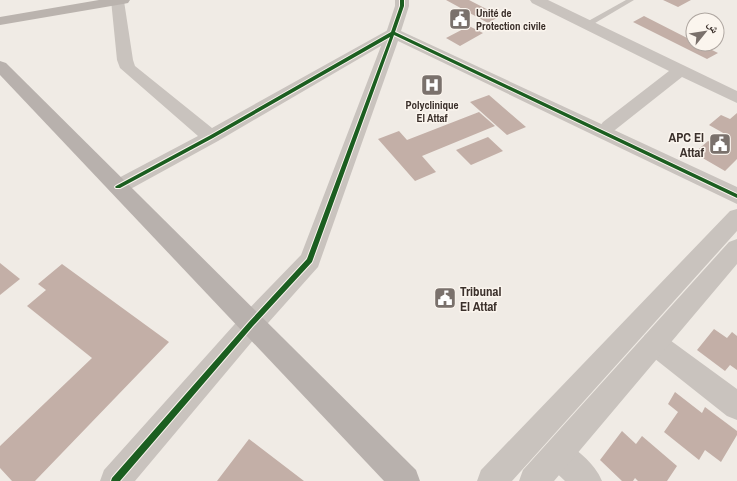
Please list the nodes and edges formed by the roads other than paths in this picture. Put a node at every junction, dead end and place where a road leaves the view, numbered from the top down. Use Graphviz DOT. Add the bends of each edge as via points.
graph roads {
  1 [pos="402,0"];
  2 [pos="537,0"];
  3 [pos="631,0"];
  4 [pos="120,1"];
  5 [pos="84,3"];
  6 [pos="0,21"];
  7 [pos="587,24"];
  8 [pos="394,30"];
  9 [pos="0,66"];
  10 [pos="680,70"];
  11 [pos="737,98"];
  12 [pos="609,126"];
  13 [pos="211,137"];
  14 [pos="737,185"];
  15 [pos="118,186"];
  16 [pos="737,196"];
  17 [pos="737,217"];
  18 [pos="734,258"];
  19 [pos="251,324"];
  20 [pos="654,342"];
  21 [pos="737,406"];
  22 [pos="557,454"];
  23 [pos="116,481"];
  24 [pos="405,481"];
  25 [pos="492,481"];
  26 [pos="534,481"];
  27 [pos="586,481"];
  1 -- 8 [label="street"];
  2 -- 7 [label="street"];
  3 -- 7 [label="lane"];
  4 -- 5 [label="main road"];
  4 -- 13 [label="street" via="125,60 128,68"];
  5 -- 6 [label="main road"];
  7 -- 10 [label="street"];
  8 -- 12 [label="street"];
  8 -- 13 [label="street"];
  8 -- 16 [label="street"];
  8 -- 19 [label="street" via="310,260"];
  9 -- 15 [label="main road"];
  10 -- 11 [label="street"];
  10 -- 12 [label="street"];
  12 -- 14 [label="street"];
  13 -- 15 [label="street"];
  15 -- 19 [label="main road"];
  17 -- 25 [label="street"];
  18 -- 20 [label="street"];
  19 -- 23 [label="street"];
  19 -- 24 [label="main road"];
  20 -- 21 [label="street"];
  20 -- 22 [label="street"];
  22 -- 26 [label="street"];
  22 -- 27 [label="street"];
}
